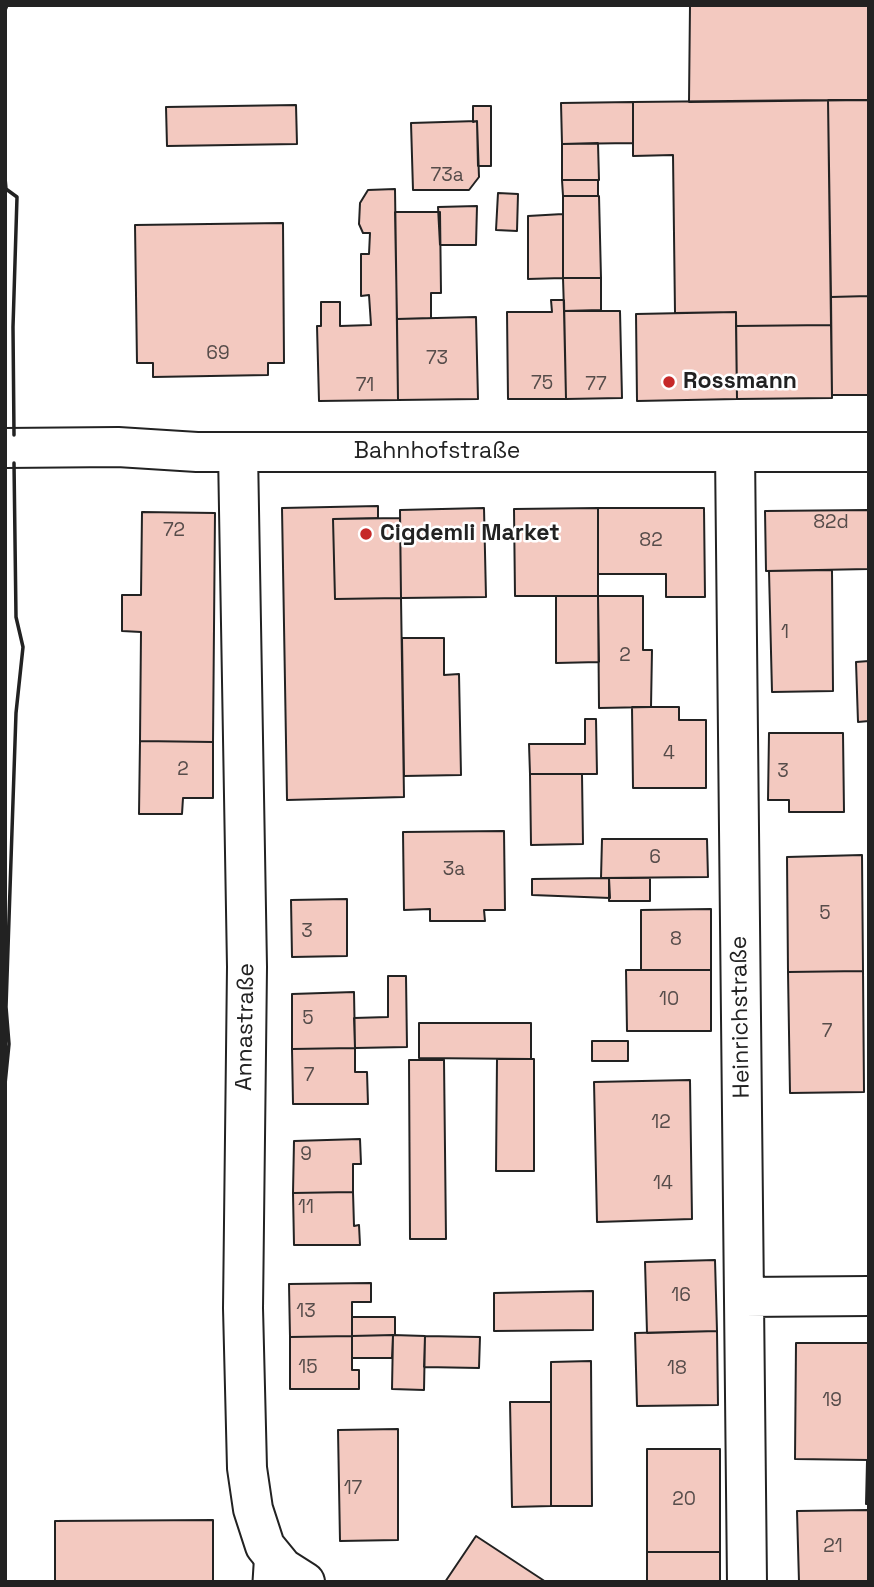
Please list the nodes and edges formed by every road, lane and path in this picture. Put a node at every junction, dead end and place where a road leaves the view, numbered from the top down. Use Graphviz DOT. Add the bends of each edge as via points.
graph roads {
  1 [pos="5,447"];
  2 [pos="238,452"];
  3 [pos="735,452"];
  4 [pos="869,452"];
  5 [pos="869,1296"];
  6 [pos="744,1297"];
  7 [pos="264,1564"];
  8 [pos="305,1582"];
  9 [pos="747,1582"];
  1 -- 2 [label="street, Bahnhofstraße"];
  2 -- 3 [label="street, Bahnhofstraße"];
  2 -- 7 [label="street, Annastraße" via="247,967 243,1308 247,1468"];
  3 -- 4 [label="street, Bahnhofstraße"];
  3 -- 6 [label="street, Heinrichstraße"];
  5 -- 6 [label="street"];
  6 -- 9 [label="street, Heinrichstraße"];
  7 -- 8 [label="street, Annastraße"];
}
